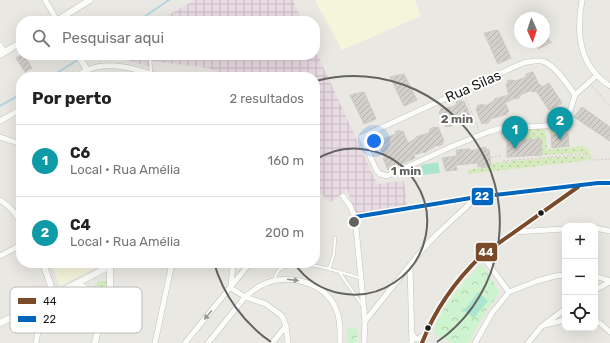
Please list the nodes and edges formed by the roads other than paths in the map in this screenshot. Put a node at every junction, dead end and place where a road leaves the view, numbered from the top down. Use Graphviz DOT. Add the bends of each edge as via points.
graph roads {
  1 [pos="45,0"];
  2 [pos="90,0"];
  3 [pos="577,0"];
  4 [pos="582,0"];
  5 [pos="581,6"];
  6 [pos="54,16"];
  7 [pos="65,16"];
  8 [pos="16,45"];
  9 [pos="0,46"];
  10 [pos="2,54"];
  11 [pos="81,60"];
  12 [pos="150,60"];
  13 [pos="87,70"];
  14 [pos="84,72"];
  15 [pos="143,72"];
  16 [pos="151,72"];
  17 [pos="596,76"];
  18 [pos="610,86"];
  19 [pos="576,95"];
  20 [pos="16,112"];
  21 [pos="0,121"];
  22 [pos="0,137"];
  23 [pos="16,142"];
  24 [pos="610,183"];
  25 [pos="580,185"];
  26 [pos="343,196"];
  27 [pos="477,197"];
  28 [pos="0,200"];
  29 [pos="16,215"];
  30 [pos="355,217"];
  31 [pos="598,228"];
  32 [pos="562,229"];
  33 [pos="610,230"];
  34 [pos="514,232"];
  35 [pos="335,238"];
  36 [pos="16,248"];
  37 [pos="0,256"];
  38 [pos="482,256"];
  39 [pos="320,266"];
  40 [pos="410,266"];
  41 [pos="45,268"];
  42 [pos="106,268"];
  43 [pos="110,268"];
  44 [pos="171,268"];
  45 [pos="233,268"];
  46 [pos="246,268"];
  47 [pos="283,268"];
  48 [pos="329,269"];
  49 [pos="340,273"];
  50 [pos="562,275"];
  51 [pos="598,277"];
  52 [pos="360,278"];
  53 [pos="274,281"];
  54 [pos="610,282"];
  55 [pos="77,283"];
  56 [pos="51,287"];
  57 [pos="69,287"];
  58 [pos="82,287"];
  59 [pos="110,287"];
  60 [pos="231,288"];
  61 [pos="598,288"];
  62 [pos="509,292"];
  63 [pos="245,297"];
  64 [pos="363,306"];
  65 [pos="562,311"];
  66 [pos="10,318"];
  67 [pos="365,321"];
  68 [pos="562,321"];
  69 [pos="0,323"];
  70 [pos="598,323"];
  71 [pos="286,326"];
  72 [pos="541,327"];
  73 [pos="610,332"];
  74 [pos="38,333"];
  75 [pos="97,333"];
  76 [pos="412,334"];
  77 [pos="426,334"];
  78 [pos="36,343"];
  79 [pos="95,343"];
  80 [pos="155,343"];
  81 [pos="185,343"];
  82 [pos="208,343"];
  83 [pos="272,343"];
  84 [pos="288,343"];
  85 [pos="340,343"];
  86 [pos="364,343"];
  87 [pos="412,343"];
  88 [pos="422,343"];
  89 [pos="475,343"];
  90 [pos="528,343"];
  1 -- 6 [label="street"];
  2 -- 7 [label="street"];
  3 -- 5 [label="street"];
  4 -- 5 [label="street"];
  5 -- 17 [label="street" via="581,42"];
  8 -- 10 [label="street"];
  9 -- 10 [label="street"];
  11 -- 13 [label="street"];
  12 -- 16 [label="lane"];
  13 -- 14 [label="street"];
  13 -- 15 [label="street" via="107,65"];
  17 -- 18 [label="street"];
  17 -- 19 [label="street"];
  19 -- 19 [label="street, Rua Silas" via="556,70 545,62 533,61 523,63 361,137 377,171 387,176 488,132 501,128 552,125 564,119"];
  20 -- 21 [label="street"];
  22 -- 23 [label="street"];
  24 -- 25 [label="street"];
  25 -- 27 [label="street"];
  25 -- 34 [label="street"];
  26 -- 30 [label="street"];
  27 -- 30 [label="street"];
  27 -- 40 [label="street" via="437,234"];
  28 -- 29 [label="street" via="8,204"];
  30 -- 52 [label="street"];
  31 -- 33 [label="street"];
  32 -- 34 [label="street"];
  34 -- 38 [label="street"];
  35 -- 48 [label="lane" via="334,254"];
  36 -- 37 [label="street"];
  38 -- 62 [label="street"];
  38 -- 77 [label="street" via="446,296"];
  39 -- 48 [label="lane"];
  40 -- 67 [label="street"];
  40 -- 76 [label="street"];
  41 -- 56 [label="street"];
  42 -- 55 [label="street"];
  43 -- 59 [label="street"];
  44 -- 80 [label="street"];
  45 -- 60 [label="street"];
  46 -- 60 [label="street"];
  47 -- 53 [label="lane" via="277,272"];
  48 -- 49 [label="lane"];
  49 -- 52 [label="lane"];
  49 -- 64 [label="lane"];
  50 -- 62 [label="street" via="537,281"];
  51 -- 54 [label="street"];
  52 -- 64 [label="street"];
  53 -- 63 [label="street" via="260,286"];
  53 -- 85 [label="street, one-way" via="297,280 318,288 325,294 332,301 338,315"];
  54 -- 61 [label="street"];
  55 -- 57 [label="street"];
  55 -- 58 [label="street"];
  60 -- 63 [label="street"];
  60 -- 81 [label="street, one-way"];
  62 -- 89 [label="street" via="492,313"];
  63 -- 71 [label="street" via="266,304 282,316"];
  63 -- 82 [label="street"];
  64 -- 67 [label="street"];
  65 -- 72 [label="street"];
  66 -- 69 [label="street"];
  67 -- 86 [label="street"];
  68 -- 72 [label="street"];
  70 -- 73 [label="street"];
  71 -- 83 [label="street"];
  71 -- 84 [label="street"];
  72 -- 90 [label="street"];
  74 -- 78 [label="street"];
  75 -- 79 [label="street"];
  76 -- 77 [label="street" via="418,339"];
  76 -- 87 [label="street"];
  77 -- 88 [label="street"];
}
